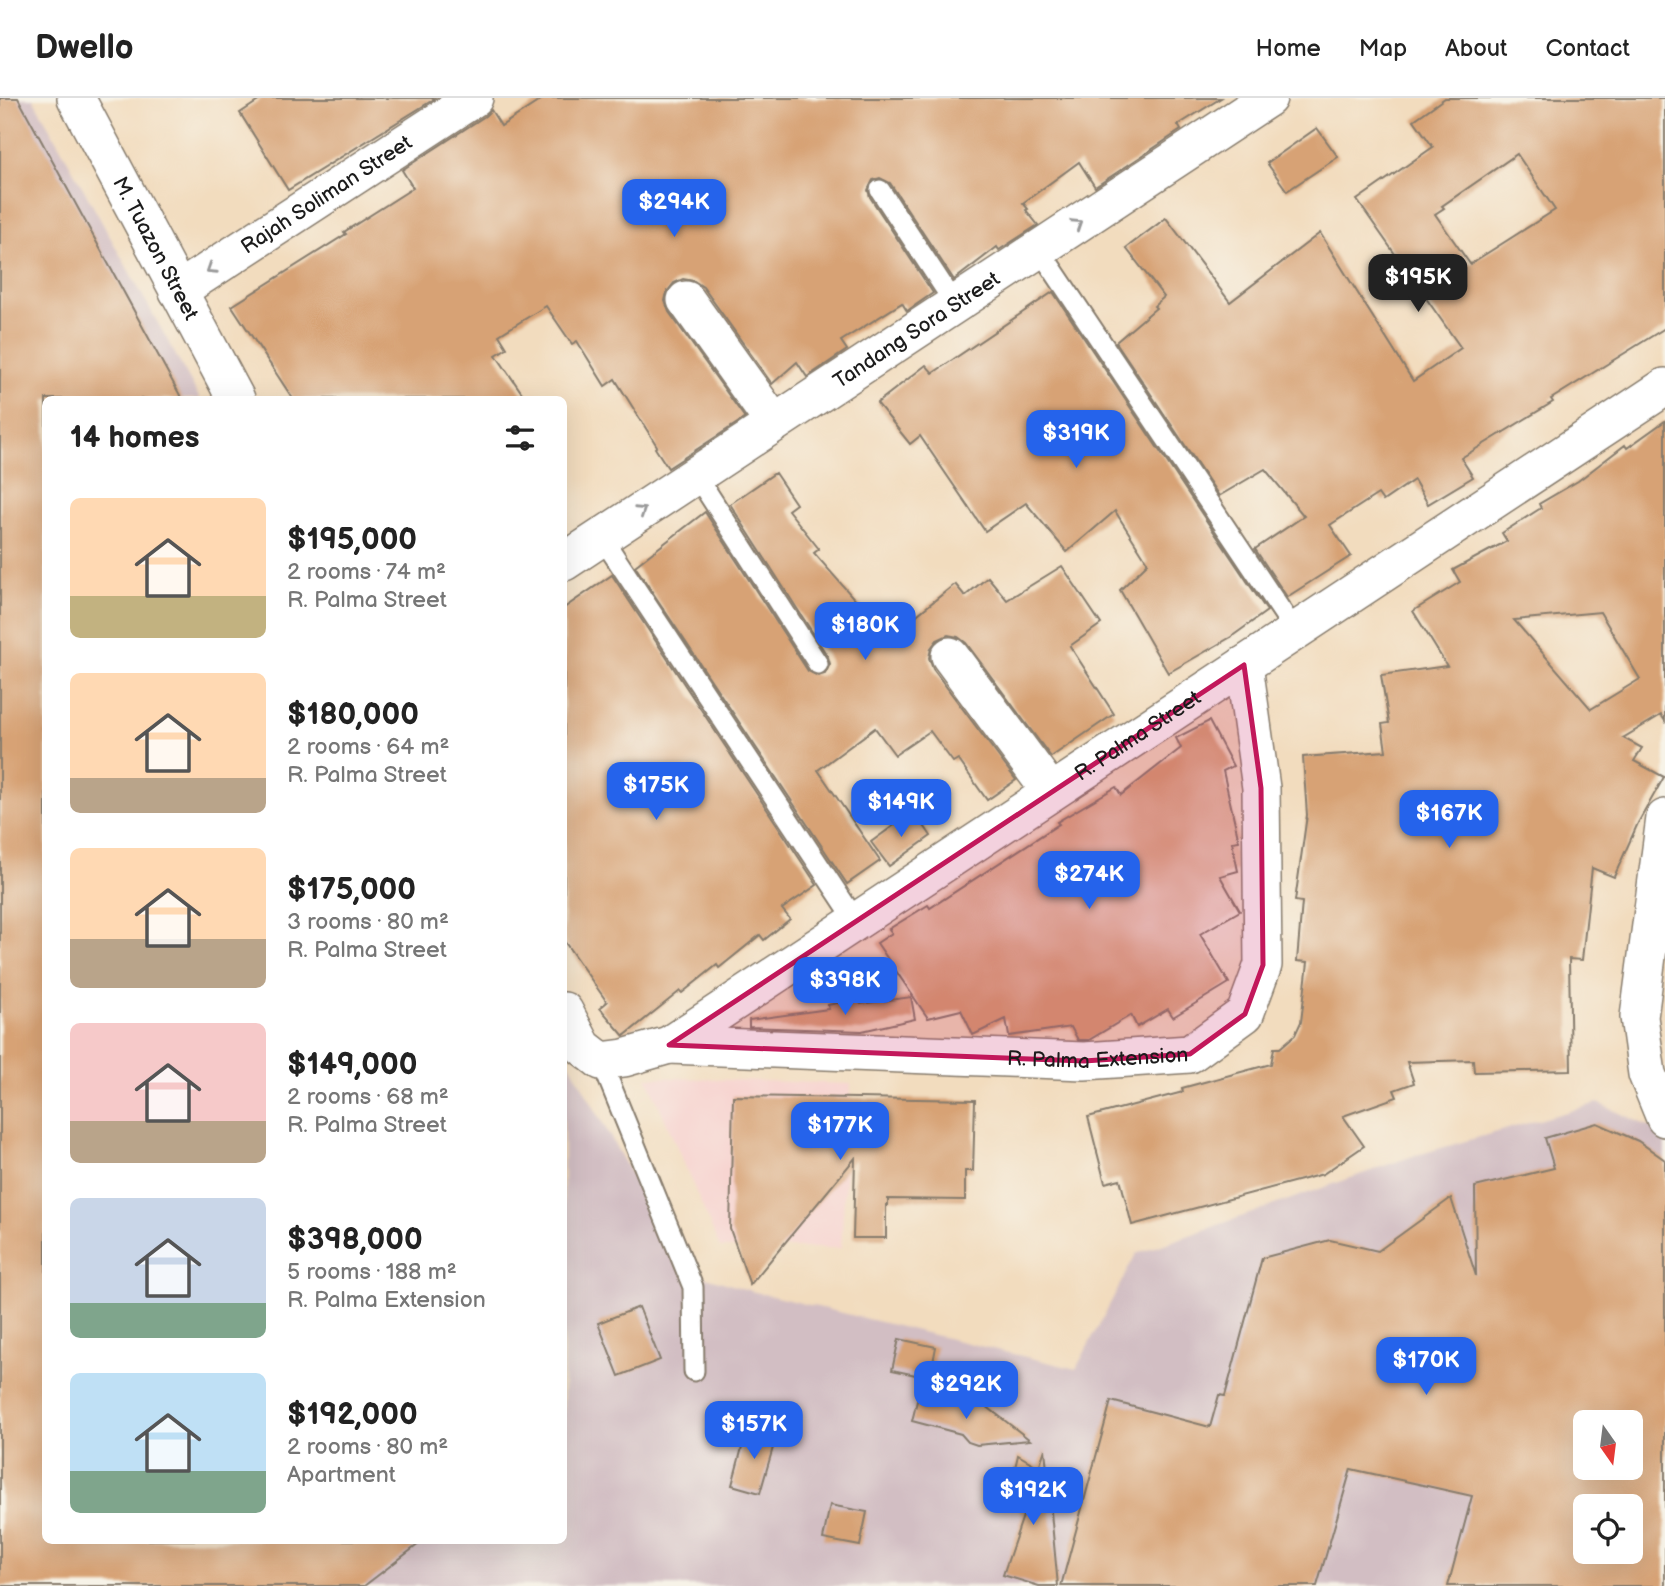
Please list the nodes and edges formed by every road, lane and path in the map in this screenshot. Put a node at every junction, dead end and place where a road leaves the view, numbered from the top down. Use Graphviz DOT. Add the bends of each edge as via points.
graph roads {
  1 [pos="76,98"];
  2 [pos="474,98"];
  3 [pos="1268,98"];
  4 [pos="880,190"];
  5 [pos="1039,249"];
  6 [pos="178,291"];
  7 [pos="686,300"];
  8 [pos="955,304"];
  9 [pos="1665,387"];
  10 [pos="234,396"];
  11 [pos="774,423"];
  12 [pos="696,475"];
  13 [pos="601,536"];
  14 [pos="567,560"];
  15 [pos="1295,631"];
  16 [pos="950,656"];
  17 [pos="818,664"];
  18 [pos="1244,665"];
  19 [pos="1051,792"];
  20 [pos="1665,818"];
  21 [pos="856,921"];
  22 [pos="567,1017"];
  23 [pos="669,1045"];
  24 [pos="601,1061"];
  25 [pos="1665,1118"];
  26 [pos="694,1371"];
  1 -- 6 [label="street, M. Tuazon Street"];
  2 -- 6 [label="street, Rajah Soliman Street, one-way"];
  5 -- 3 [label="street, Tandang Sora Street, one-way"];
  4 -- 8 [label="lane"];
  5 -- 8 [label="street, Tandang Sora Street"];
  5 -- 15 [label="lane"];
  6 -- 10 [label="street, M. Tuazon Street"];
  7 -- 11 [label="street"];
  8 -- 11 [label="street, Tandang Sora Street"];
  9 -- 15 [label="street, R. Palma Street"];
  11 -- 12 [label="street, Tandang Sora Street"];
  13 -- 12 [label="street, Tandang Sora Street, one-way"];
  12 -- 17 [label="lane"];
  13 -- 14 [label="street, Tandang Sora Street"];
  13 -- 21 [label="lane"];
  15 -- 18 [label="street, R. Palma Street"];
  16 -- 19 [label="street"];
  18 -- 19 [label="street, R. Palma Street"];
  18 -- 23 [label="street, R. Palma Extension" via="1261,788 1263,965 1245,1014 1190,1054 1084,1061"];
  19 -- 21 [label="street, R. Palma Street"];
  20 -- 25 [label="street" via="1639,1017 1647,1074"];
  21 -- 23 [label="street, R. Palma Street"];
  22 -- 24 [label="street" via="583,1048"];
  23 -- 24 [label="street, R. Palma Street"];
  24 -- 26 [label="lane" via="693,1287"];
}
